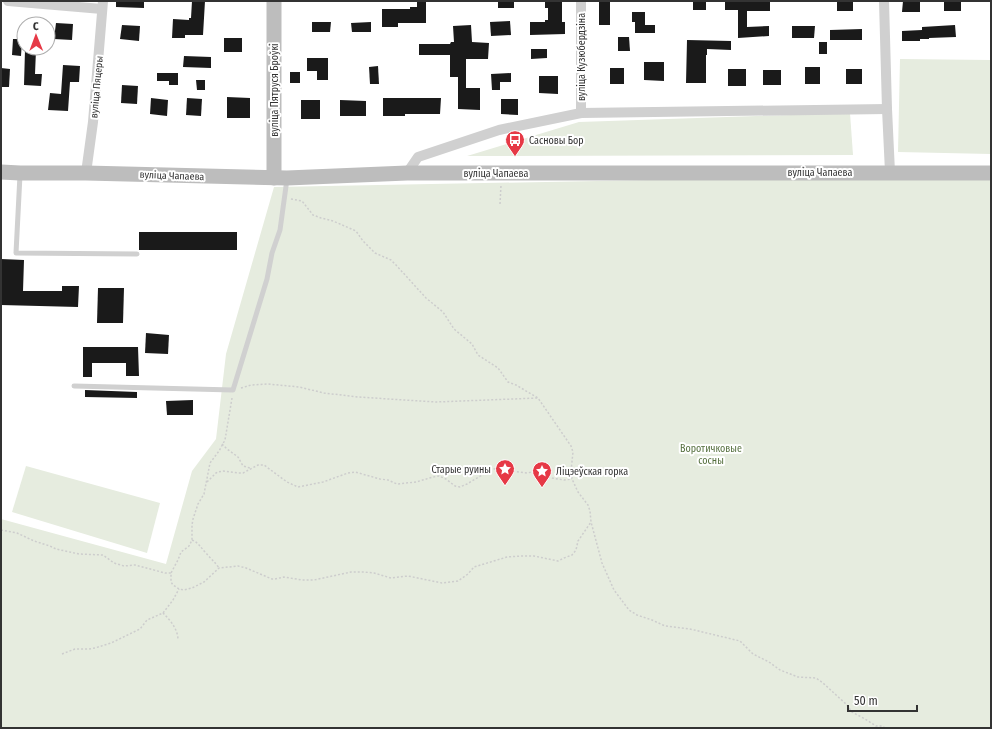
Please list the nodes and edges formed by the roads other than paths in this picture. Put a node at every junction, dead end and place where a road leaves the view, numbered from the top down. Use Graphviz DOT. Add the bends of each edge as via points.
graph roads {
  1 [pos="8,1"];
  2 [pos="274,1"];
  3 [pos="581,1"];
  4 [pos="884,1"];
  5 [pos="102,5"];
  6 [pos="887,109"];
  7 [pos="581,113"];
  8 [pos="1,172"];
  9 [pos="890,172"];
  10 [pos="20,173"];
  11 [pos="86,173"];
  12 [pos="407,173"];
  13 [pos="991,173"];
  14 [pos="280,178"];
  15 [pos="137,254"];
  16 [pos="74,386"];
  1 -- 5 [label="street"];
  2 -- 14 [label="main road, вуліца Пятруся Броўкі"];
  3 -- 7 [label="street, вуліца Кузюбердзіна"];
  4 -- 6 [label="street"];
  5 -- 11 [label="street, вуліца Пяцеры" via="94,122"];
  6 -- 7 [label="street"];
  6 -- 9 [label="street"];
  7 -- 12 [label="street" via="499,130 418,157"];
  8 -- 10 [label="main road, вуліца Чапаева"];
  9 -- 12 [label="main road, вуліца Чапаева"];
  9 -- 13 [label="main road, вуліца Чапаева"];
  10 -- 11 [label="main road, вуліца Чапаева"];
  10 -- 15 [label="lane" via="16,253"];
  11 -- 14 [label="main road, вуліца Чапаева"];
  12 -- 14 [label="main road, вуліца Чапаева"];
  14 -- 16 [label="lane" via="285,198 280,230 233,390"];
}
